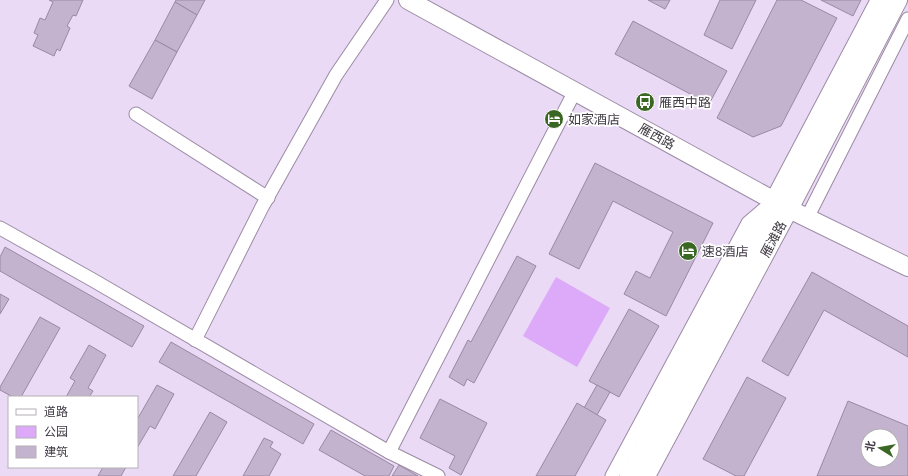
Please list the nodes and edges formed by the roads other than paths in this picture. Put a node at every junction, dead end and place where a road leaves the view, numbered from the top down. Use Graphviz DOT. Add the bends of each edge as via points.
graph roads {
  1 [pos="387,0"];
  2 [pos="408,0"];
  3 [pos="880,0"];
  4 [pos="901,3"];
  5 [pos="908,19"];
  6 [pos="575,91"];
  7 [pos="136,114"];
  8 [pos="268,198"];
  9 [pos="782,205"];
  10 [pos="807,218"];
  11 [pos="0,228"];
  12 [pos="908,267"];
  13 [pos="196,340"];
  14 [pos="389,452"];
  15 [pos="438,476"];
  16 [pos="612,476"];
  17 [pos="629,476"];
  18 [pos="646,476"];
  1 -- 8 [label="street" via="336,75"];
  2 -- 6 [label="main road, 雁西路"];
  3 -- 9 [label="main road, 雁滩路"];
  4 -- 9 [label="main road, 雁滩路"];
  5 -- 10 [label="street, 雁滩路"];
  6 -- 9 [label="main road, 雁西路"];
  6 -- 14 [label="street"];
  7 -- 8 [label="street"];
  8 -- 13 [label="street"];
  9 -- 10 [label="main road, 雁西路"];
  9 -- 16 [label="street" via="748,223"];
  9 -- 17 [label="main road, 雁滩路" via="747,256"];
  9 -- 18 [label="main road, 雁滩路"];
  10 -- 12 [label="main road, 雁西路"];
  11 -- 13 [label="street"];
  13 -- 14 [label="street"];
  14 -- 15 [label="street"];
}
